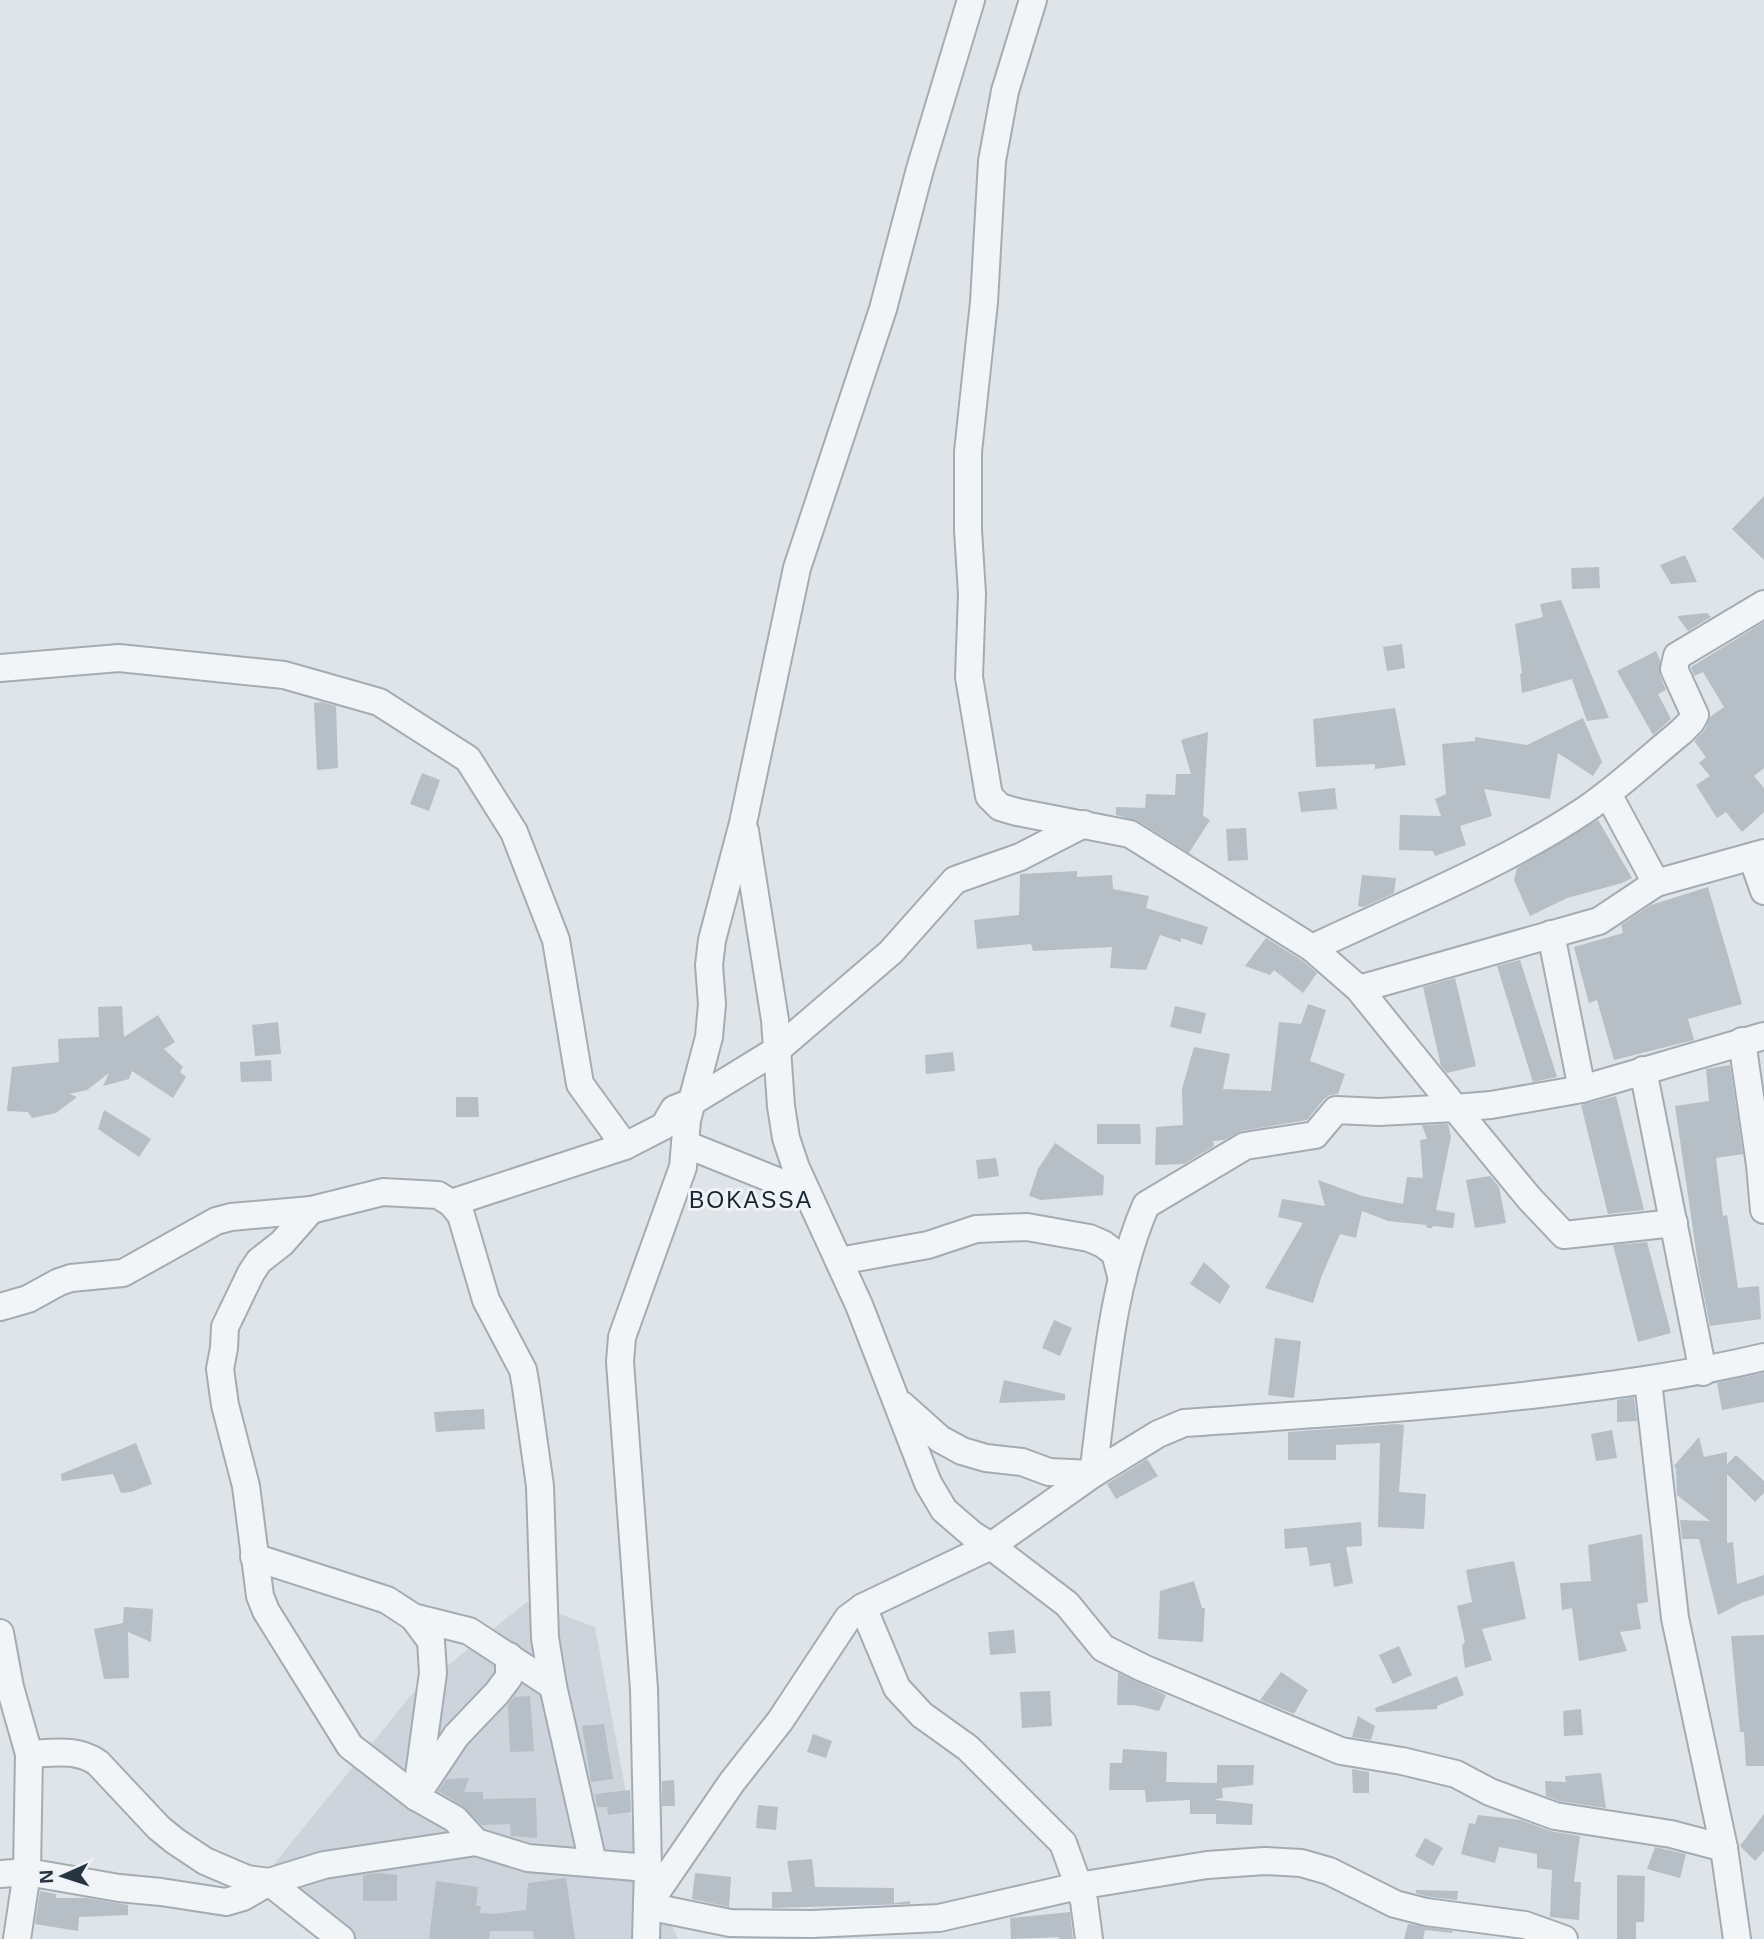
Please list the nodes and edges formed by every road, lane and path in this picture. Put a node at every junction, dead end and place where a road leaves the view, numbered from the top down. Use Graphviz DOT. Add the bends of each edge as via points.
graph roads {
  1 [pos="971,0"];
  2 [pos="1033,0"];
  3 [pos="1764,604"];
  4 [pos="0,668"];
  5 [pos="1608,794"];
  6 [pos="743,823"];
  7 [pos="1084,824"];
  8 [pos="1758,855"];
  9 [pos="1656,883"];
  10 [pos="1764,891"];
  11 [pos="1551,934"];
  12 [pos="1312,948"];
  13 [pos="1359,989"];
  14 [pos="1753,1038"];
  15 [pos="777,1050"];
  16 [pos="1643,1070"];
  17 [pos="1582,1089"];
  18 [pos="692,1102"];
  19 [pos="1455,1108"];
  20 [pos="685,1144"];
  21 [pos="625,1146"];
  22 [pos="807,1193"];
  23 [pos="451,1203"];
  24 [pos="311,1210"];
  25 [pos="1764,1210"];
  26 [pos="1139,1219"];
  27 [pos="1674,1223"];
  28 [pos="1089,1238"];
  29 [pos="839,1261"];
  30 [pos="1122,1279"];
  31 [pos="0,1307"];
  32 [pos="1764,1357"];
  33 [pos="1703,1372"];
  34 [pos="1648,1381"];
  35 [pos="898,1402"];
  36 [pos="1093,1474"];
  37 [pos="991,1546"];
  38 [pos="254,1557"];
  39 [pos="863,1607"];
  40 [pos="413,1618"];
  41 [pos="0,1633"];
  42 [pos="509,1656"];
  43 [pos="553,1686"];
  44 [pos="5,1687"];
  45 [pos="29,1754"];
  46 [pos="416,1797"];
  47 [pos="477,1842"];
  48 [pos="1724,1848"];
  49 [pos="593,1863"];
  50 [pos="648,1868"];
  51 [pos="27,1872"];
  52 [pos="0,1874"];
  53 [pos="269,1882"];
  54 [pos="1079,1886"];
  55 [pos="647,1906"];
  56 [pos="17,1939"];
  57 [pos="341,1939"];
  58 [pos="646,1939"];
  59 [pos="1089,1939"];
  60 [pos="1564,1939"];
  61 [pos="1737,1939"];
  1 -- 6 [label="street" via="883,309 797,568"];
  2 -- 7 [label="street" via="1005,91 992,161 984,302 968,452 969,677 989,796 1000,807"];
  3 -- 5 [label="street" via="1677,656 1674,669 1695,715"];
  4 -- 21 [label="street" via="119,658 284,674 379,702 468,759 514,832 556,940 580,1084"];
  5 -- 9 [label="street"];
  5 -- 12 [label="street" via="1503,857"];
  6 -- 15 [label="street"];
  6 -- 18 [label="street" via="712,940 709,1037"];
  7 -- 12 [label="street" via="1130,834"];
  7 -- 15 [label="street" via="1020,857 955,880 891,952"];
  8 -- 9 [label="street"];
  8 -- 10 [label="street"];
  9 -- 11 [label="street" via="1599,921"];
  11 -- 13 [label="street"];
  11 -- 17 [label="street"];
  12 -- 13 [label="street"];
  13 -- 19 [label="street"];
  14 -- 16 [label="street"];
  14 -- 25 [label="street"];
  15 -- 18 [label="street"];
  15 -- 22 [label="street" via="786,1138"];
  16 -- 17 [label="street"];
  16 -- 27 [label="street"];
  17 -- 19 [label="street"];
  18 -- 20 [label="street"];
  18 -- 21 [label="street" via="674,1109 663,1126"];
  19 -- 26 [label="street" via="1336,1110 1315,1135 1245,1146 1146,1205"];
  19 -- 27 [label="street" via="1564,1235"];
  20 -- 22 [label="street"];
  20 -- 50 [label="street" via="683,1167 622,1337 620,1362 644,1689"];
  21 -- 23 [label="street"];
  22 -- 29 [label="street"];
  23 -- 24 [label="street" via="438,1195 383,1192"];
  23 -- 43 [label="street" via="461,1215 486,1300 523,1370 540,1486 545,1638"];
  24 -- 31 [label="street" via="216,1221 124,1273 71,1278"];
  24 -- 38 [label="street" via="259,1262 225,1327 220,1369 246,1486"];
  26 -- 28 [label="street"];
  26 -- 30 [label="street"];
  27 -- 33 [label="street"];
  28 -- 29 [label="street" via="1027,1227 976,1229 928,1245"];
  28 -- 30 [label="street" via="1115,1253"];
  29 -- 35 [label="street"];
  30 -- 36 [label="street"];
  32 -- 33 [label="street"];
  33 -- 34 [label="street"];
  34 -- 36 [label="street" via="1423,1407 1184,1423"];
  34 -- 48 [label="street" via="1675,1618"];
  35 -- 36 [label="street" via="940,1439 962,1451 1049,1472"];
  35 -- 37 [label="street" via="935,1497 963,1527"];
  36 -- 37 [label="street"];
  37 -- 39 [label="street"];
  37 -- 48 [label="street" via="1067,1604 1103,1648 1341,1751 1456,1774 1555,1816 1671,1834"];
  38 -- 40 [label="street" via="387,1600"];
  38 -- 46 [label="street" via="265,1611 350,1746"];
  39 -- 54 [label="street" via="897,1688 922,1715 968,1748 1063,1843"];
  39 -- 55 [label="street" via="848,1618"];
  40 -- 42 [label="street" via="469,1631"];
  40 -- 46 [label="street" via="430,1641 433,1673"];
  41 -- 44 [label="street"];
  42 -- 43 [label="street"];
  42 -- 46 [label="street" via="509,1677 456,1736"];
  43 -- 49 [label="street"];
  44 -- 45 [label="street"];
  45 -- 51 [label="street"];
  45 -- 53 [label="street" via="86,1754 174,1841 205,1861 247,1879"];
  46 -- 47 [label="street" via="455,1819"];
  47 -- 49 [label="street" via="528,1858"];
  47 -- 53 [label="street" via="324,1865"];
  48 -- 61 [label="street"];
  49 -- 50 [label="street"];
  50 -- 55 [label="street"];
  51 -- 52 [label="street"];
  51 -- 53 [label="street" via="226,1902"];
  51 -- 56 [label="street"];
  53 -- 57 [label="street"];
  54 -- 55 [label="street" via="939,1918 906,1920 730,1923"];
  54 -- 59 [label="street"];
  54 -- 60 [label="street" via="1207,1865 1301,1863 1329,1871 1395,1905 1525,1925"];
  55 -- 58 [label="street"];
}
